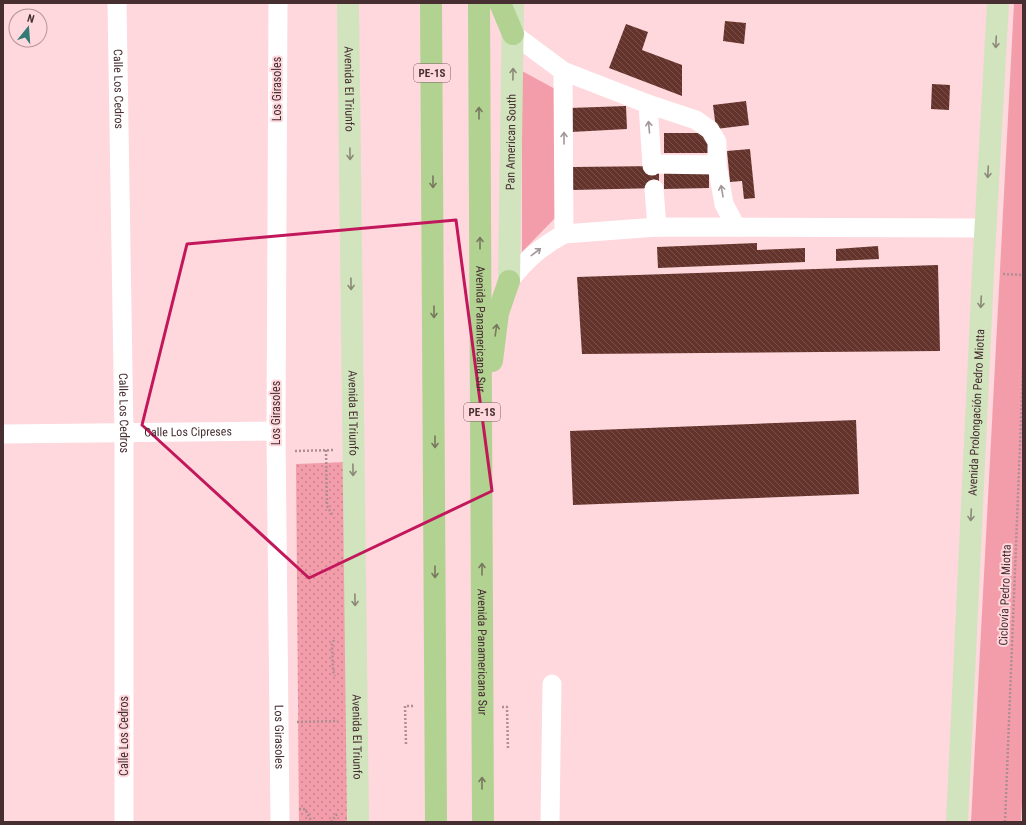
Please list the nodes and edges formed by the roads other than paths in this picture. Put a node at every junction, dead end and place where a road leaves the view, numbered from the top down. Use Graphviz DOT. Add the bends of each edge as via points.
graph roads {
  1 [pos="117,3"];
  2 [pos="278,3"];
  3 [pos="348,3"];
  4 [pos="423,3"];
  5 [pos="432,3"];
  6 [pos="479,3"];
  7 [pos="500,3"];
  8 [pos="513,3"];
  9 [pos="998,3"];
  10 [pos="513,34"];
  11 [pos="564,72"];
  12 [pos="648,104"];
  13 [pos="433,143"];
  14 [pos="717,165"];
  15 [pos="654,189"];
  16 [pos="657,227"];
  17 [pos="736,227"];
  18 [pos="985,228"];
  19 [pos="564,234"];
  20 [pos="509,281"];
  21 [pos="276,431"];
  22 [pos="3,434"];
  23 [pos="124,434"];
  24 [pos="482,452"];
  25 [pos="552,684"];
  26 [pos="124,822"];
  27 [pos="280,822"];
  28 [pos="358,822"];
  29 [pos="436,822"];
  30 [pos="483,822"];
  31 [pos="550,822"];
  32 [pos="957,822"];
  1 -- 23 [label="street, Calle Los Cedros"];
  2 -- 21 [label="street, Los Girasoles"];
  3 -- 28 [label="main road, Avenida El Triunfo, one-way"];
  4 -- 13 [label="street"];
  5 -- 13 [label="highway, PE-1S"];
  24 -- 6 [label="highway, Avenida Panamericana Sur / PE-1S, one-way"];
  7 -- 10 [label="highway"];
  8 -- 10 [label="main road, Pan American South"];
  9 -- 18 [label="main road, Avenida Prolongación Pedro Miotta, one-way"];
  10 -- 11 [label="street"];
  20 -- 10 [label="main road, Pan American South, one-way"];
  11 -- 12 [label="street"];
  19 -- 11 [label="street, one-way"];
  12 -- 14 [label="street" via="696,120 710,130 717,142"];
  14 -- 12 [label="street, one-way" via="652,165"];
  13 -- 29 [label="highway, PE-1S, one-way"];
  17 -- 14 [label="street, one-way" via="724,204"];
  15 -- 16 [label="street"];
  16 -- 17 [label="street"];
  16 -- 19 [label="street"];
  17 -- 18 [label="street"];
  18 -- 32 [label="main road, Avenida Prolongación Pedro Miotta, one-way"];
  20 -- 19 [label="street, one-way" via="527,259"];
  24 -- 20 [label="highway, one-way" via="498,313"];
  21 -- 23 [label="street, Calle Los Cipreses"];
  21 -- 27 [label="street, Los Girasoles"];
  22 -- 23 [label="street, Calle Los Cipreses"];
  23 -- 26 [label="street, Calle Los Cedros"];
  30 -- 24 [label="highway, Avenida Panamericana Sur / PE-1S, one-way"];
  25 -- 31 [label="street"];
}
